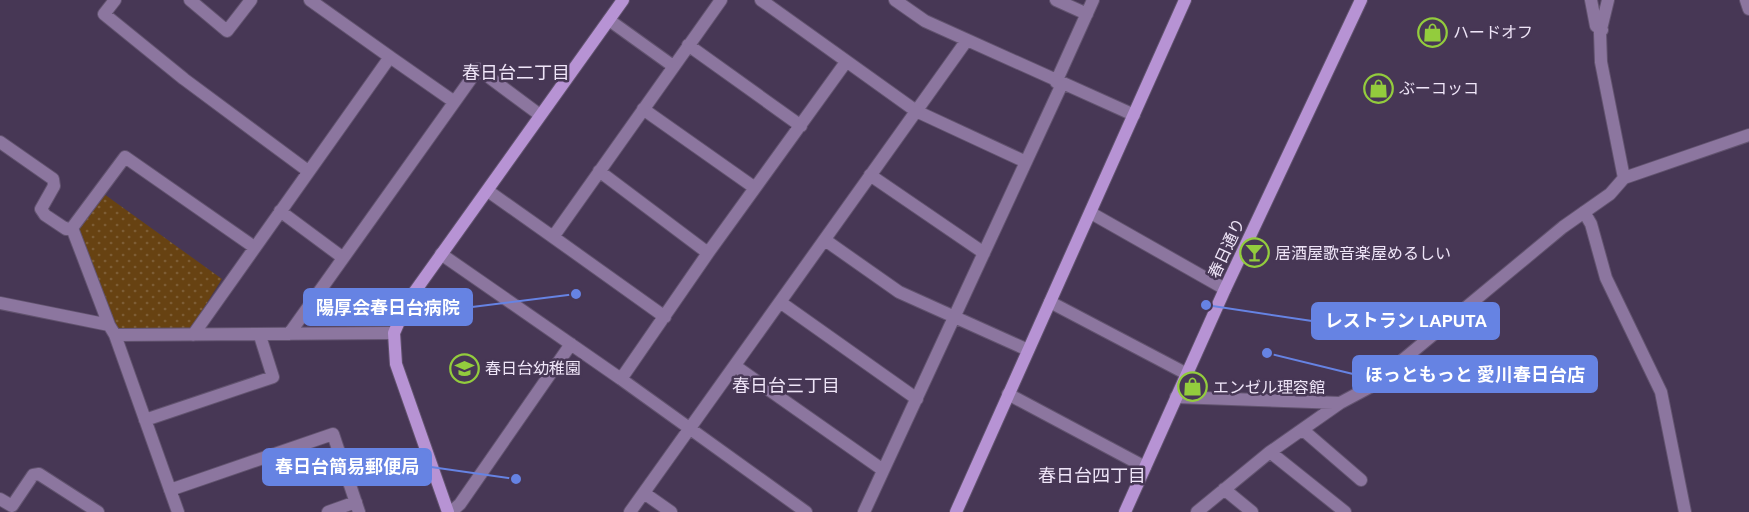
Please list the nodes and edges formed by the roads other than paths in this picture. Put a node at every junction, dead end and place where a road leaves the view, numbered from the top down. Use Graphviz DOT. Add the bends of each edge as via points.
graph roads {
  1 [pos="115,0"];
  2 [pos="189,0"];
  3 [pos="310,0"];
  4 [pos="623,0"];
  5 [pos="721,0"];
  6 [pos="761,0"];
  7 [pos="895,0"];
  8 [pos="1056,0"];
  9 [pos="1093,0"];
  10 [pos="1185,0"];
  11 [pos="1360,0"];
  12 [pos="1591,0"];
  13 [pos="1608,0"];
  14 [pos="1746,0"];
  15 [pos="247,2"];
  16 [pos="1749,9"];
  17 [pos="1087,14"];
  18 [pos="609,20"];
  19 [pos="1602,30"];
  20 [pos="967,40"];
  21 [pos="688,45"];
  22 [pos="390,57"];
  23 [pos="846,62"];
  24 [pos="673,66"];
  25 [pos="1059,83"];
  26 [pos="453,101"];
  27 [pos="644,109"];
  28 [pos="916,111"];
  29 [pos="540,115"];
  30 [pos="1134,115"];
  31 [pos="801,126"];
  32 [pos="1749,135"];
  33 [pos="0,142"];
  34 [pos="1026,162"];
  35 [pos="308,171"];
  36 [pos="599,171"];
  37 [pos="870,175"];
  38 [pos="1624,178"];
  39 [pos="755,188"];
  40 [pos="488,191"];
  41 [pos="280,211"];
  42 [pos="1584,212"];
  43 [pos="1091,213"];
  44 [pos="72,228"];
  45 [pos="553,237"];
  46 [pos="825,240"];
  47 [pos="254,247"];
  48 [pos="708,253"];
  49 [pos="441,254"];
  50 [pos="984,254"];
  51 [pos="342,256"];
  52 [pos="1225,289"];
  53 [pos="780,302"];
  54 [pos="1050,302"];
  55 [pos="0,303"];
  56 [pos="665,316"];
  57 [pos="954,318"];
  58 [pos="112,330"];
  59 [pos="394,333"];
  60 [pos="289,334"];
  61 [pos="193,335"];
  62 [pos="260,336"];
  63 [pos="571,344"];
  64 [pos="1028,350"];
  65 [pos="735,366"];
  66 [pos="1187,374"];
  67 [pos="621,379"];
  68 [pos="1008,394"];
  69 [pos="1176,397"];
  70 [pos="917,399"];
  71 [pos="1340,403"];
  72 [pos="145,420"];
  73 [pos="689,428"];
  74 [pos="1303,430"];
  75 [pos="1270,452"];
  76 [pos="1145,467"];
  77 [pos="883,470"];
  78 [pos="1361,480"];
  79 [pos="1224,489"];
  80 [pos="170,490"];
  81 [pos="644,493"];
  82 [pos="0,499"];
  83 [pos="357,507"];
  84 [pos="98,512"];
  85 [pos="178,512"];
  86 [pos="328,512"];
  87 [pos="449,512"];
  88 [pos="630,512"];
  89 [pos="671,512"];
  90 [pos="806,512"];
  91 [pos="864,512"];
  92 [pos="956,512"];
  93 [pos="1125,512"];
  94 [pos="1197,512"];
  95 [pos="1252,512"];
  96 [pos="1345,512"];
  97 [pos="1685,512"];
  1 -- 35 [label="street" via="104,14"];
  2 -- 15 [label="street" via="227,32"];
  3 -- 22 [label="street"];
  4 -- 18 [label="street"];
  5 -- 21 [label="street"];
  6 -- 23 [label="street"];
  7 -- 20 [label="street" via="925,21"];
  8 -- 17 [label="street"];
  9 -- 17 [label="street"];
  10 -- 30 [label="street"];
  11 -- 52 [label="street, 春日通り"];
  12 -- 19 [label="street" via="1596,26"];
  13 -- 19 [label="street"];
  14 -- 16 [label="street"];
  17 -- 25 [label="street"];
  18 -- 24 [label="street"];
  18 -- 29 [label="street"];
  19 -- 38 [label="street" via="1601,62"];
  20 -- 25 [label="street"];
  20 -- 28 [label="street"];
  21 -- 24 [label="street"];
  21 -- 31 [label="street"];
  22 -- 26 [label="street"];
  22 -- 35 [label="street"];
  23 -- 28 [label="street"];
  23 -- 31 [label="street"];
  24 -- 27 [label="street"];
  25 -- 30 [label="street"];
  25 -- 34 [label="street"];
  26 -- 29 [label="street" via="478,69"];
  26 -- 51 [label="street"];
  27 -- 36 [label="street"];
  27 -- 39 [label="street"];
  28 -- 34 [label="street"];
  28 -- 37 [label="street"];
  29 -- 40 [label="street"];
  30 -- 43 [label="street"];
  31 -- 39 [label="street"];
  32 -- 38 [label="street"];
  33 -- 44 [label="street" via="53,178 54,186 41,209 66,229"];
  34 -- 50 [label="street"];
  35 -- 41 [label="street"];
  36 -- 45 [label="street"];
  36 -- 48 [label="street"];
  37 -- 46 [label="street"];
  37 -- 50 [label="street"];
  38 -- 42 [label="street" via="1610,194"];
  39 -- 48 [label="street"];
  40 -- 45 [label="street"];
  40 -- 49 [label="street"];
  41 -- 47 [label="street"];
  41 -- 51 [label="street"];
  42 -- 71 [label="street" via="1370,387"];
  42 -- 97 [label="street" via="1606,278 1661,392"];
  43 -- 52 [label="street"];
  43 -- 54 [label="street"];
  44 -- 47 [label="street" via="125,158"];
  44 -- 58 [label="street"];
  45 -- 56 [label="street"];
  46 -- 53 [label="street"];
  46 -- 57 [label="street" via="899,292"];
  47 -- 61 [label="street"];
  48 -- 56 [label="street"];
  49 -- 59 [label="street" via="408,301"];
  49 -- 63 [label="street"];
  50 -- 57 [label="street"];
  51 -- 60 [label="street"];
  52 -- 66 [label="street, 春日通り"];
  53 -- 65 [label="street"];
  53 -- 70 [label="street"];
  54 -- 64 [label="street"];
  54 -- 66 [label="street"];
  55 -- 58 [label="street"];
  56 -- 67 [label="street"];
  57 -- 64 [label="street"];
  57 -- 70 [label="street"];
  58 -- 61 [label="street"];
  58 -- 72 [label="street"];
  59 -- 60 [label="street"];
  59 -- 87 [label="street" via="396,364"];
  60 -- 62 [label="street"];
  61 -- 62 [label="street"];
  62 -- 72 [label="street" via="273,377"];
  63 -- 67 [label="street"];
  63 -- 87 [label="street" via="460,504"];
  64 -- 68 [label="street"];
  65 -- 73 [label="street"];
  65 -- 77 [label="street"];
  66 -- 69 [label="street, 春日通り"];
  67 -- 73 [label="street"];
  68 -- 76 [label="street"];
  68 -- 92 [label="street"];
  69 -- 71 [label="street"];
  69 -- 76 [label="street, 春日通り"];
  70 -- 77 [label="street"];
  71 -- 74 [label="street"];
  72 -- 80 [label="street"];
  73 -- 81 [label="street"];
  73 -- 90 [label="street"];
  74 -- 75 [label="street"];
  74 -- 78 [label="street"];
  75 -- 79 [label="street"];
  75 -- 96 [label="street"];
  76 -- 93 [label="street, 春日通り"];
  77 -- 91 [label="street"];
  79 -- 94 [label="street"];
  79 -- 95 [label="street"];
  80 -- 83 [label="street" via="333,434"];
  80 -- 85 [label="street"];
  81 -- 88 [label="street"];
  81 -- 89 [label="street"];
  82 -- 84 [label="street" via="12,506 33,475 39,474 77,503"];
  83 -- 86 [label="street"];
}
